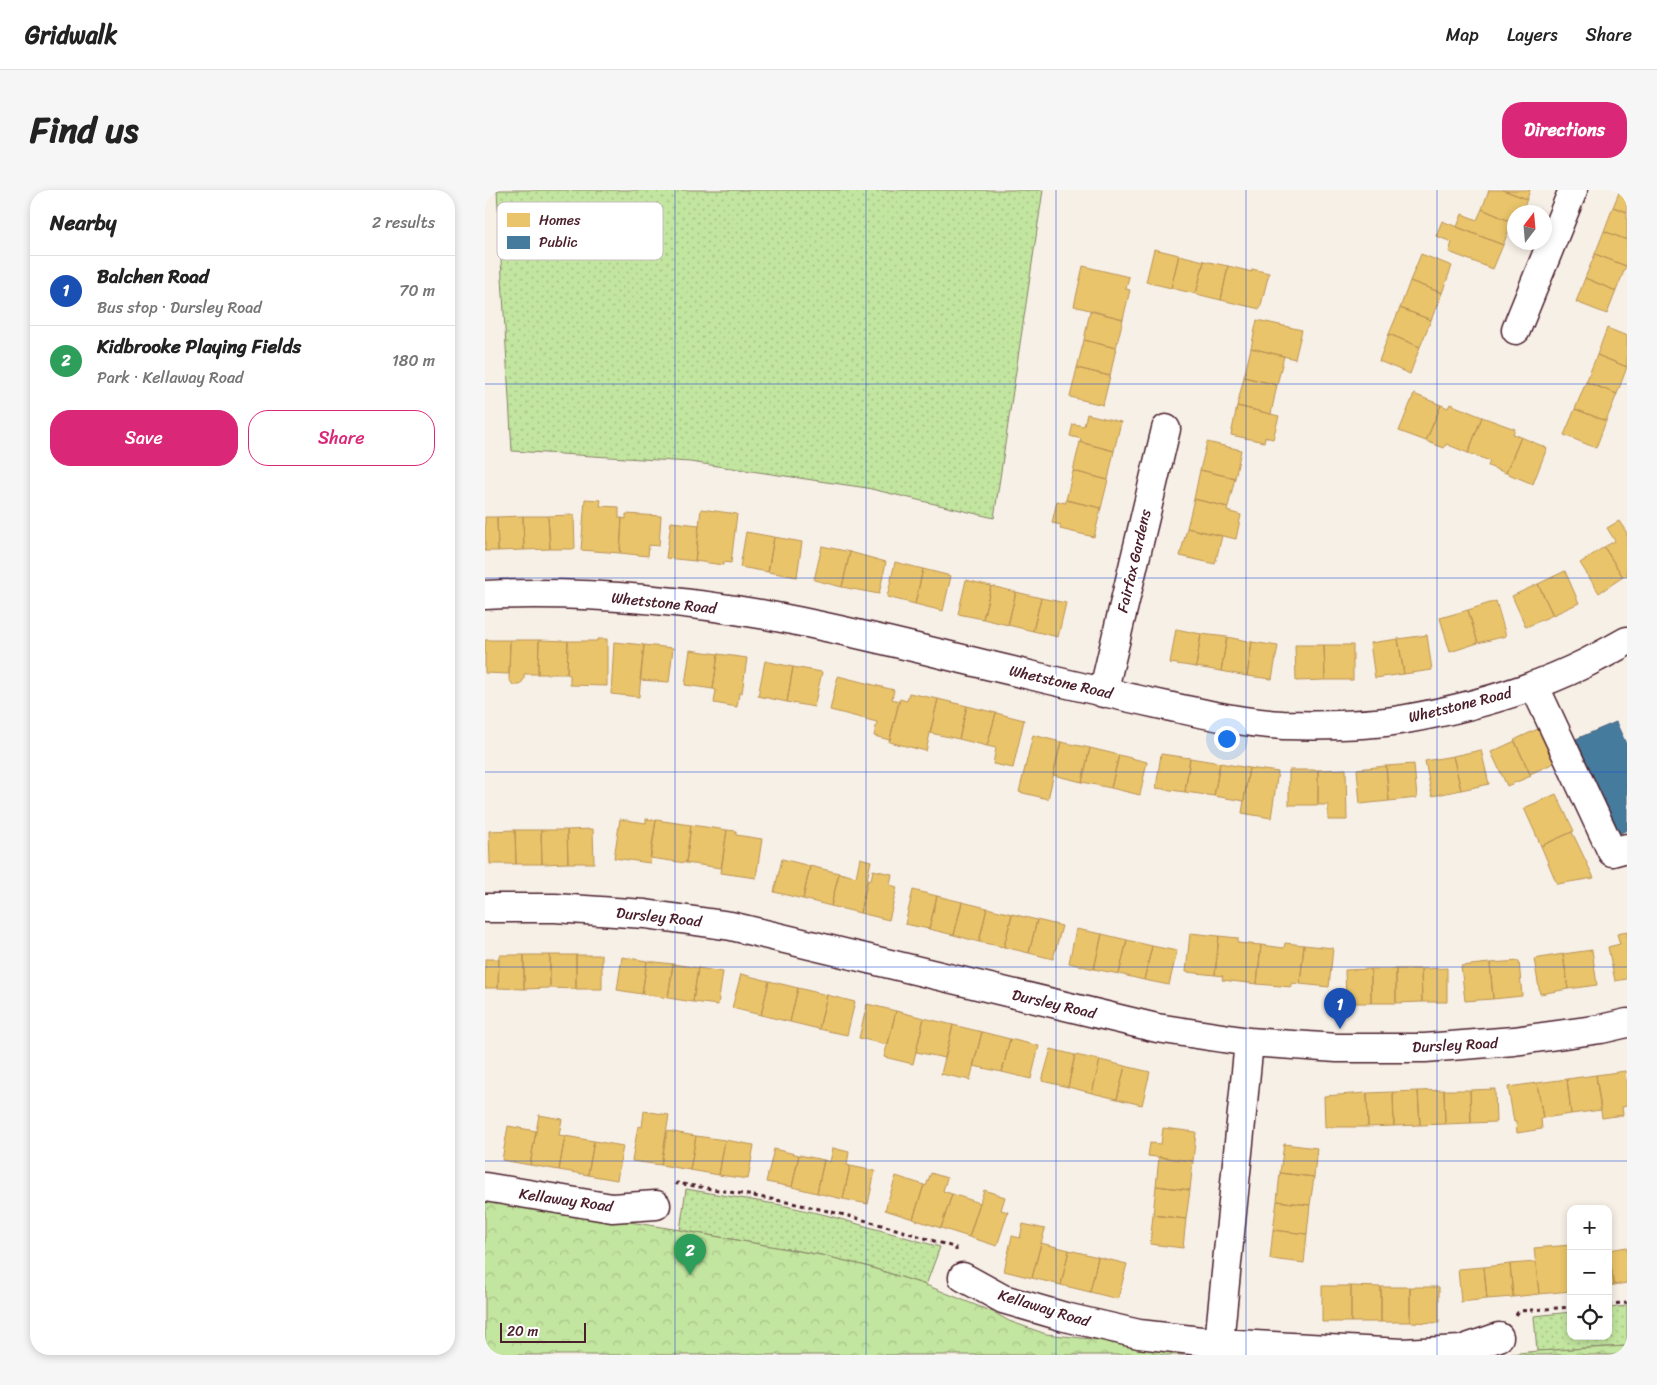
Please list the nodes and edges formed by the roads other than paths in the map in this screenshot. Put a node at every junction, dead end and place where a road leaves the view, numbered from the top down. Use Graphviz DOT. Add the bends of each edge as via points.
graph roads {
  1 [pos="1573,190"];
  2 [pos="1516,330"];
  3 [pos="1166,429"];
  4 [pos="485,595"];
  5 [pos="1627,641"];
  6 [pos="1534,685"];
  7 [pos="1103,692"];
  8 [pos="1627,848"];
  9 [pos="485,908"];
  10 [pos="1627,1023"];
  11 [pos="1249,1042"];
  12 [pos="485,1187"];
  13 [pos="656,1205"];
  14 [pos="963,1277"];
  15 [pos="1499,1337"];
  16 [pos="1219,1343"];
  1 -- 2 [label="street"];
  3 -- 7 [label="street, Fairfax Gardens"];
  4 -- 7 [label="street, Whetstone Road" via="608,597 766,615"];
  5 -- 6 [label="street, Whetstone Road"];
  6 -- 7 [label="street, Whetstone Road" via="1464,707 1403,720 1349,724 1281,724 1214,717"];
  6 -- 8 [label="street" via="1613,852"];
  9 -- 11 [label="street, Dursley Road" via="555,908 645,914 731,926 1157,1028"];
  10 -- 11 [label="street, Dursley Road" via="1514,1041 1425,1048 1337,1048"];
  11 -- 16 [label="street"];
  12 -- 13 [label="street, Kellaway Road" via="612,1208"];
  14 -- 16 [label="street, Kellaway Road" via="1003,1299 1065,1317 1139,1334"];
  15 -- 16 [label="street, Kellaway Road" via="1461,1350 1402,1353"];
}
